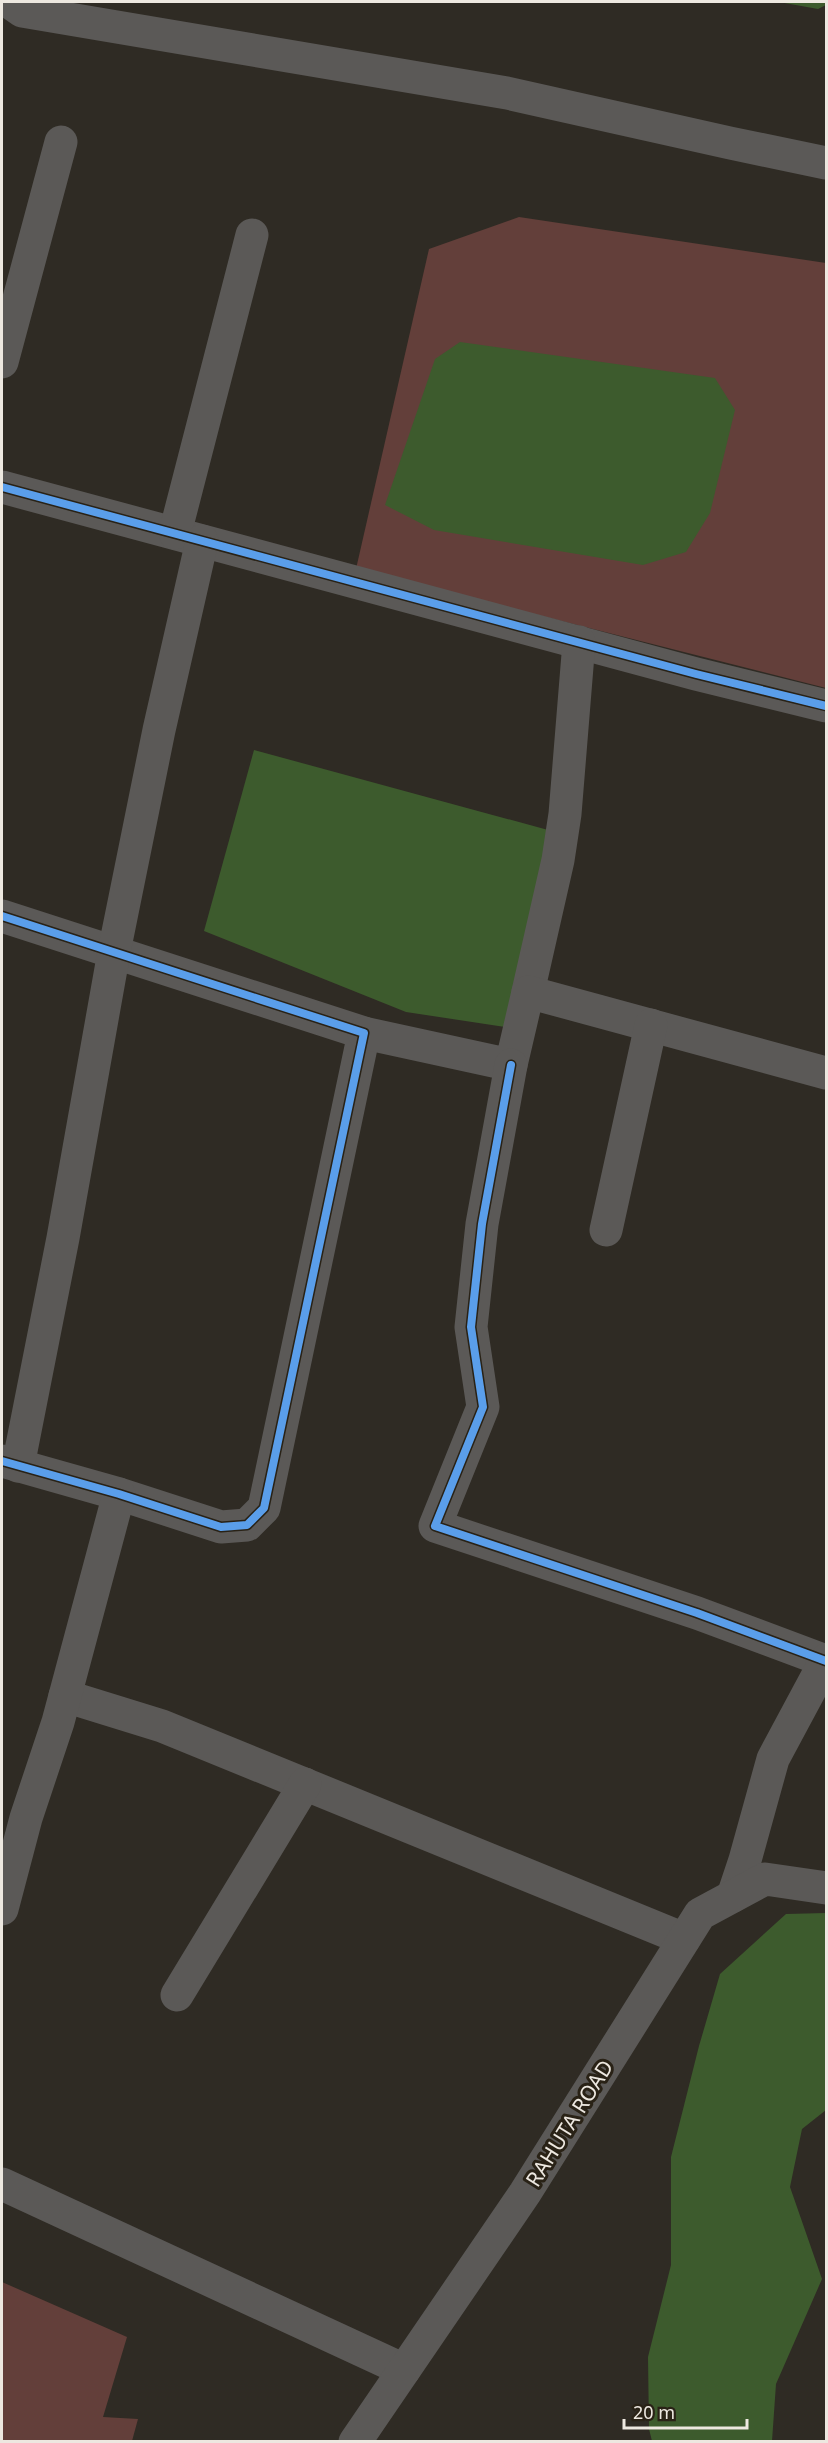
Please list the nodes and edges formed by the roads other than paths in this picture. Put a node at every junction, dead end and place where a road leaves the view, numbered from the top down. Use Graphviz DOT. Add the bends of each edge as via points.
graph roads {
  1 [pos="9,2"];
  2 [pos="62,142"];
  3 [pos="826,163"];
  4 [pos="252,235"];
  5 [pos="2,362"];
  6 [pos="2,487"];
  7 [pos="188,537"];
  8 [pos="579,642"];
  9 [pos="826,706"];
  10 [pos="2,916"];
  11 [pos="114,952"];
  12 [pos="528,992"];
  13 [pos="651,1025"];
  14 [pos="363,1033"];
  15 [pos="511,1065"];
  16 [pos="826,1073"];
  17 [pos="606,1230"];
  18 [pos="10,1463"];
  19 [pos="118,1494"];
  20 [pos="826,1660"];
  21 [pos="65,1696"];
  22 [pos="305,1784"];
  23 [pos="826,1888"];
  24 [pos="733,1896"];
  25 [pos="2,1909"];
  26 [pos="684,1939"];
  27 [pos="177,1995"];
  28 [pos="2,2184"];
  29 [pos="404,2370"];
  30 [pos="355,2442"];
  1 -- 3 [label="street" via="22,11 507,93"];
  2 -- 5 [label="street"];
  4 -- 7 [label="street"];
  6 -- 7 [label="street"];
  7 -- 8 [label="street"];
  7 -- 11 [label="street" via="159,730"];
  8 -- 9 [label="street"];
  8 -- 12 [label="street" via="565,814"];
  10 -- 11 [label="street"];
  11 -- 14 [label="street"];
  11 -- 18 [label="street" via="63,1238"];
  12 -- 13 [label="street"];
  12 -- 15 [label="street"];
  13 -- 16 [label="street"];
  13 -- 17 [label="street"];
  14 -- 15 [label="street"];
  14 -- 19 [label="street" via="264,1508 247,1525 221,1527"];
  15 -- 20 [label="street" via="482,1224 471,1327 483,1407 435,1526 697,1612"];
  18 -- 19 [label="street"];
  19 -- 21 [label="street"];
  20 -- 24 [label="street" via="773,1759"];
  21 -- 22 [label="street" via="162,1726"];
  21 -- 25 [label="street"];
  22 -- 26 [label="street"];
  22 -- 27 [label="street"];
  23 -- 24 [label="street, RAHUTA ROAD" via="765,1879"];
  24 -- 26 [label="street, RAHUTA ROAD" via="700,1914"];
  26 -- 29 [label="street, RAHUTA ROAD" via="525,2193"];
  28 -- 29 [label="street"];
  29 -- 30 [label="street, RAHUTA ROAD"];
}
